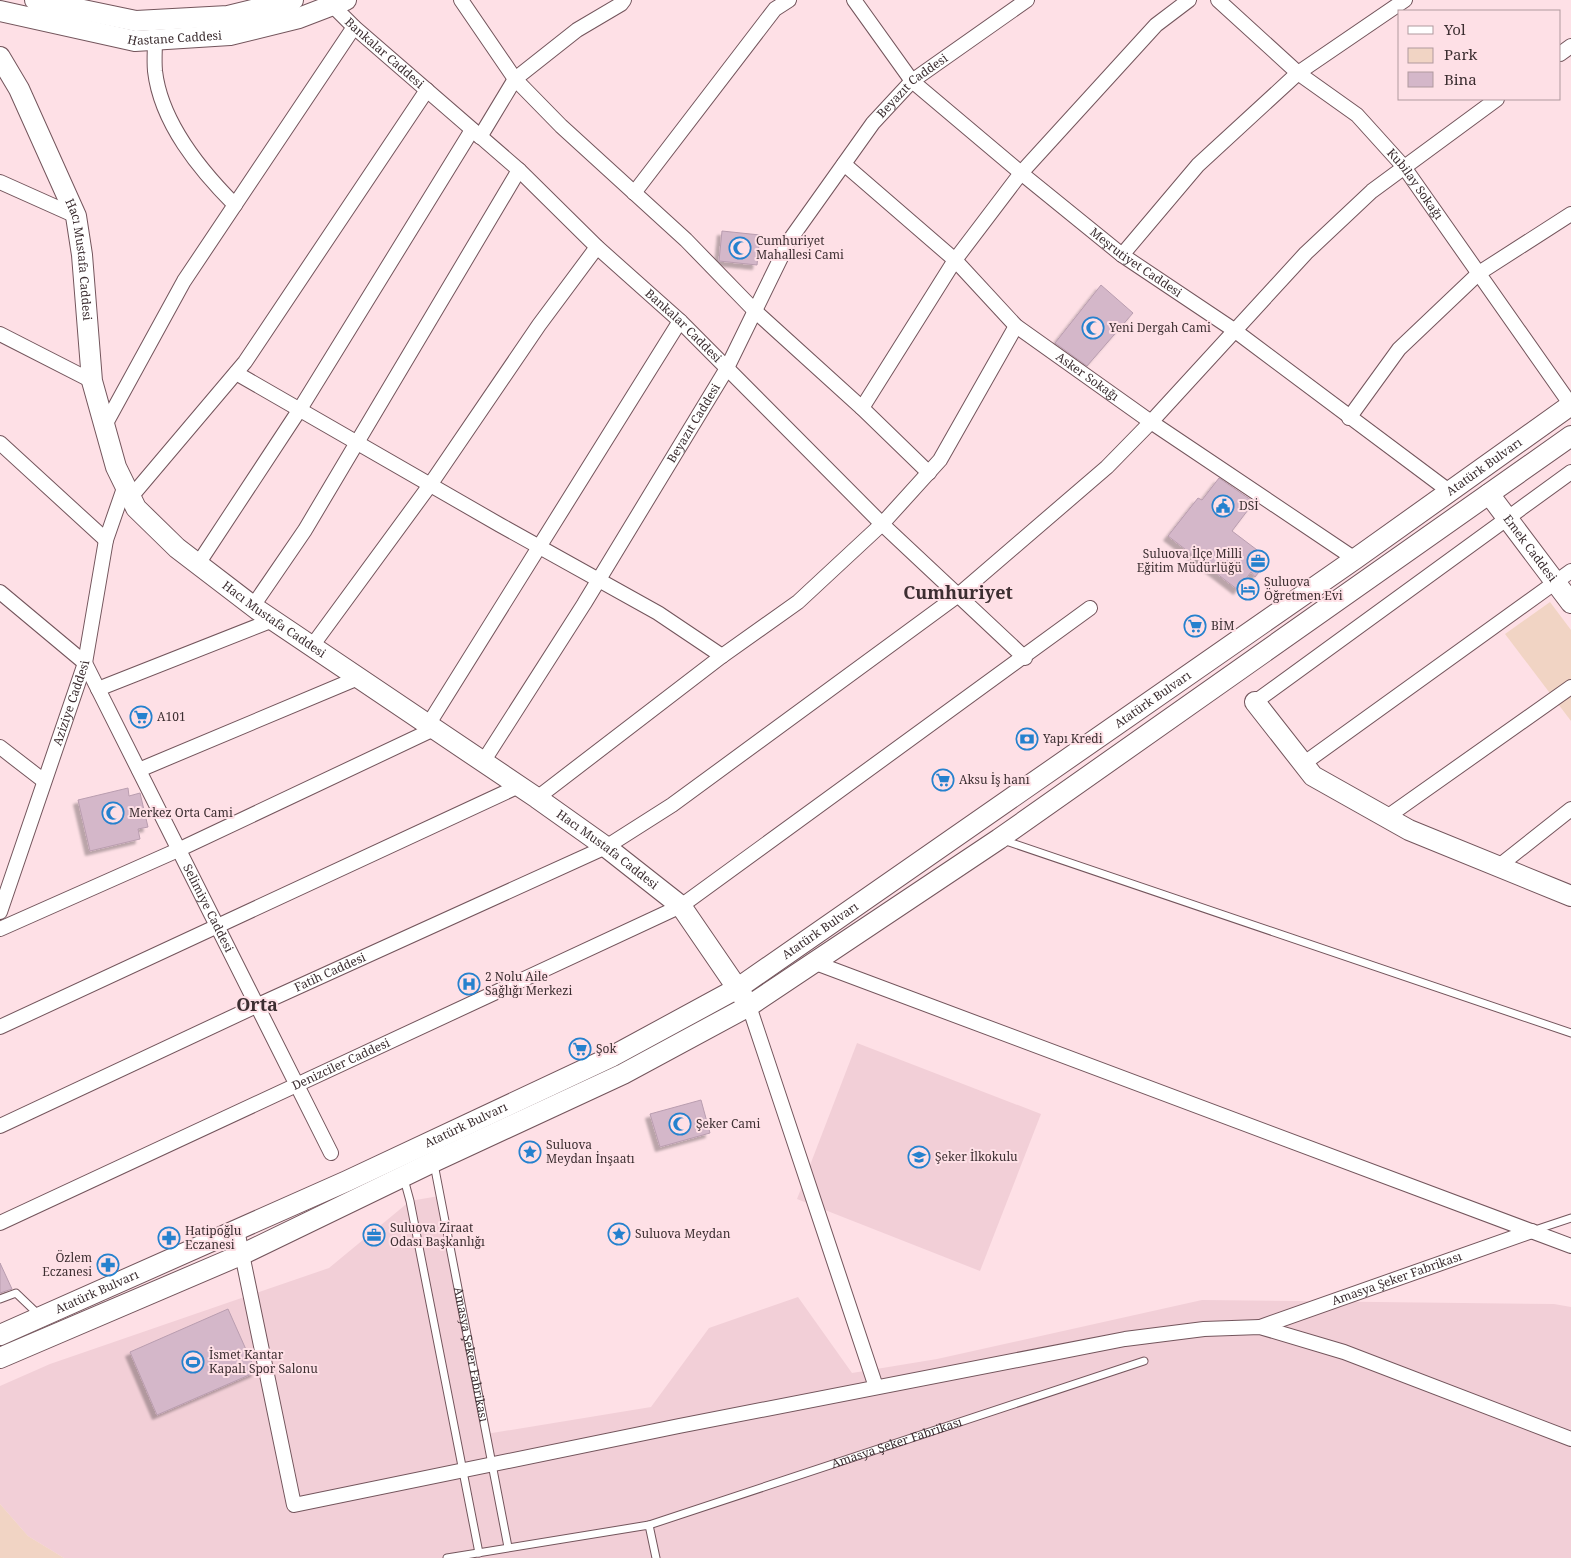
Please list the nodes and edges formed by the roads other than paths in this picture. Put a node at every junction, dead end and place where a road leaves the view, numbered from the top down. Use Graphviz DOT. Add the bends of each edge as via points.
graph roads {
  1 [pos="35,0"];
  2 [pos="293,0"];
  3 [pos="461,0"];
  4 [pos="624,0"];
  5 [pos="789,0"];
  6 [pos="854,0"];
  7 [pos="1027,0"];
  8 [pos="1189,0"];
  9 [pos="1218,0"];
  10 [pos="1405,0"];
  11 [pos="339,3"];
  12 [pos="243,6"];
  13 [pos="0,11"];
  14 [pos="354,27"];
  15 [pos="155,40"];
  16 [pos="0,57"];
  17 [pos="0,69"];
  18 [pos="1298,73"];
  19 [pos="515,79"];
  20 [pos="912,82"];
  21 [pos="19,90"];
  22 [pos="427,90"];
  23 [pos="1496,100"];
  24 [pos="476,133"];
  25 [pos="844,164"];
  26 [pos="1404,167"];
  27 [pos="519,170"];
  28 [pos="1021,172"];
  29 [pos="0,182"];
  30 [pos="634,193"];
  31 [pos="236,206"];
  32 [pos="1571,214"];
  33 [pos="76,216"];
  34 [pos="597,247"];
  35 [pos="1122,255"];
  36 [pos="955,260"];
  37 [pos="1479,273"];
  38 [pos="755,311"];
  39 [pos="680,321"];
  40 [pos="1016,326"];
  41 [pos="1234,330"];
  42 [pos="0,334"];
  43 [pos="726,370"];
  44 [pos="236,373"];
  45 [pos="92,381"];
  46 [pos="1571,405"];
  47 [pos="862,408"];
  48 [pos="300,409"];
  49 [pos="1349,418"];
  50 [pos="1151,422"];
  51 [pos="104,427"];
  52 [pos="1571,436"];
  53 [pos="0,443"];
  54 [pos="358,443"];
  55 [pos="1571,472"];
  56 [pos="928,473"];
  57 [pos="430,485"];
  58 [pos="1449,491"];
  59 [pos="127,493"];
  60 [pos="1489,494"];
  61 [pos="1507,518"];
  62 [pos="882,524"];
  63 [pos="106,540"];
  64 [pos="539,548"];
  65 [pos="1355,559"];
  66 [pos="198,564"];
  67 [pos="1563,577"];
  68 [pos="598,581"];
  69 [pos="0,592"];
  70 [pos="957,596"];
  71 [pos="1571,603"];
  72 [pos="253,606"];
  73 [pos="1090,608"];
  74 [pos="274,620"];
  75 [pos="312,646"];
  76 [pos="722,656"];
  77 [pos="1025,658"];
  78 [pos="85,663"];
  79 [pos="358,678"];
  80 [pos="1571,687"];
  81 [pos="98,689"];
  82 [pos="1254,702"];
  83 [pos="431,727"];
  84 [pos="0,746"];
  85 [pos="483,762"];
  86 [pos="1303,764"];
  87 [pos="138,770"];
  88 [pos="44,781"];
  89 [pos="519,786"];
  90 [pos="537,798"];
  91 [pos="1571,809"];
  92 [pos="1387,817"];
  93 [pos="999,839"];
  94 [pos="606,847"];
  95 [pos="178,850"];
  96 [pos="1499,866"];
  97 [pos="1571,896"];
  98 [pos="681,906"];
  99 [pos="0,912"];
  100 [pos="217,926"];
  101 [pos="0,929"];
  102 [pos="813,962"];
  103 [pos="738,988"];
  104 [pos="256,1006"];
  105 [pos="749,1006"];
  106 [pos="0,1027"];
  107 [pos="1571,1033"];
  108 [pos="296,1085"];
  109 [pos="0,1126"];
  110 [pos="331,1154"];
  111 [pos="433,1162"];
  112 [pos="403,1176"];
  113 [pos="1571,1218"];
  114 [pos="0,1223"];
  115 [pos="238,1230"];
  116 [pos="1532,1231"];
  117 [pos="1571,1246"];
  118 [pos="243,1254"];
  119 [pos="0,1300"];
  120 [pos="42,1316"];
  121 [pos="1260,1327"];
  122 [pos="0,1335"];
  123 [pos="0,1358"];
  124 [pos="1144,1361"];
  125 [pos="876,1387"];
  126 [pos="1571,1438"];
  127 [pos="492,1464"];
  128 [pos="462,1470"];
  129 [pos="648,1525"];
  130 [pos="508,1547"];
  131 [pos="479,1553"];
  132 [pos="446,1558"];
  133 [pos="656,1558"];
  1 -- 12 [label="main road, Hastane Caddesi" via="136,21 228,16"];
  2 -- 12 [label="main road, Hastane Caddesi"];
  3 -- 19 [label="street"];
  4 -- 19 [label="street" via="577,30"];
  5 -- 30 [label="street" via="776,9"];
  6 -- 20 [label="street, Meşrutiyet Caddesi"];
  7 -- 20 [label="street, Beyazıt Caddesi"];
  8 -- 28 [label="street" via="1156,25"];
  9 -- 18 [label="street, Kubilay Sokağı"];
  10 -- 18 [label="street"];
  11 -- 14 [label="street, Bankalar Caddesi"];
  11 -- 15 [label="main road, Hastane Caddesi" via="299,18 230,35"];
  13 -- 15 [label="main road, Hastane Caddesi" via="135,41"];
  14 -- 22 [label="street, Bankalar Caddesi"];
  14 -- 31 [label="street"];
  15 -- 31 [label="street" via="155,72 164,106 207,176"];
  16 -- 21 [label="main road"];
  17 -- 21 [label="main road"];
  18 -- 26 [label="street, Kubilay Sokağı" via="1357,115"];
  18 -- 35 [label="street" via="1198,165"];
  19 -- 24 [label="street"];
  19 -- 30 [label="street"];
  20 -- 25 [label="street, Beyazıt Caddesi" via="873,123"];
  20 -- 28 [label="street, Meşrutiyet Caddesi"];
  21 -- 33 [label="main road, Hacı Mustafa Caddesi"];
  22 -- 24 [label="street, Bankalar Caddesi"];
  22 -- 44 [label="street"];
  23 -- 26 [label="street, Fatih Caddesi"];
  24 -- 27 [label="street, Bankalar Caddesi"];
  24 -- 48 [label="street"];
  25 -- 36 [label="street, Asker Sokağı"];
  25 -- 38 [label="street, Beyazıt Caddesi" via="789,241"];
  26 -- 37 [label="street, Kubilay Sokağı"];
  26 -- 41 [label="street, Fatih Caddesi" via="1306,253"];
  27 -- 34 [label="street, Bankalar Caddesi"];
  27 -- 54 [label="street"];
  28 -- 35 [label="street, Meşrutiyet Caddesi"];
  28 -- 36 [label="street"];
  29 -- 33 [label="street"];
  30 -- 38 [label="street" via="686,240"];
  31 -- 51 [label="street" via="184,281"];
  32 -- 37 [label="street"];
  33 -- 45 [label="main road, Hacı Mustafa Caddesi"];
  34 -- 39 [label="street, Bankalar Caddesi"];
  34 -- 57 [label="street" via="539,325"];
  35 -- 41 [label="street, Meşrutiyet Caddesi"];
  36 -- 40 [label="street, Asker Sokağı"];
  36 -- 47 [label="street"];
  37 -- 46 [label="street, Kubilay Sokağı"];
  37 -- 49 [label="street" via="1399,349"];
  38 -- 43 [label="street, Beyazıt Caddesi"];
  38 -- 47 [label="street"];
  39 -- 43 [label="street, Bankalar Caddesi"];
  39 -- 64 [label="street"];
  40 -- 50 [label="street, Asker Sokağı"];
  40 -- 56 [label="street" via="940,460"];
  41 -- 49 [label="street, Meşrutiyet Caddesi"];
  41 -- 50 [label="street, Fatih Caddesi"];
  42 -- 45 [label="street"];
  43 -- 62 [label="street, Bankalar Caddesi"];
  43 -- 68 [label="street, Beyazıt Caddesi"];
  44 -- 48 [label="street"];
  44 -- 59 [label="street"];
  45 -- 51 [label="main road, Hacı Mustafa Caddesi"];
  46 -- 58 [label="main road, Atatürk Bulvarı"];
  47 -- 56 [label="street"];
  48 -- 54 [label="street"];
  48 -- 66 [label="street"];
  49 -- 58 [label="street, Meşrutiyet Caddesi"];
  50 -- 65 [label="street, Asker Sokağı"];
  50 -- 70 [label="street, Fatih Caddesi" via="1107,467"];
  51 -- 59 [label="main road, Hacı Mustafa Caddesi"];
  52 -- 60 [label="main road, Atatürk Bulvarı"];
  53 -- 63 [label="street"];
  54 -- 57 [label="street"];
  54 -- 72 [label="street" via="305,530"];
  55 -- 61 [label="street"];
  56 -- 62 [label="street"];
  57 -- 64 [label="street"];
  57 -- 75 [label="street"];
  58 -- 65 [label="main road, Atatürk Bulvarı"];
  59 -- 63 [label="street, Aziziye Caddesi"];
  59 -- 66 [label="main road, Hacı Mustafa Caddesi" via="150,522"];
  60 -- 61 [label="main road, Emek Caddesi"];
  60 -- 93 [label="main road, Atatürk Bulvarı"];
  61 -- 67 [label="main road, Emek Caddesi"];
  61 -- 82 [label="street"];
  62 -- 70 [label="street, Bankalar Caddesi"];
  62 -- 76 [label="street" via="798,602"];
  63 -- 78 [label="street, Aziziye Caddesi"];
  64 -- 68 [label="street"];
  64 -- 83 [label="street"];
  65 -- 103 [label="main road, Atatürk Bulvarı"];
  66 -- 72 [label="main road, Hacı Mustafa Caddesi"];
  67 -- 71 [label="main road, Emek Caddesi"];
  67 -- 86 [label="street"];
  68 -- 76 [label="street" via="658,613"];
  68 -- 85 [label="street, Beyazıt Caddesi"];
  69 -- 78 [label="street"];
  70 -- 77 [label="street, Bankalar Caddesi"];
  70 -- 94 [label="street, Fatih Caddesi" via="672,805"];
  72 -- 74 [label="main road, Hacı Mustafa Caddesi"];
  73 -- 77 [label="street, Denizciler Caddesi"];
  74 -- 75 [label="main road, Hacı Mustafa Caddesi"];
  74 -- 81 [label="street"];
  75 -- 79 [label="main road, Hacı Mustafa Caddesi"];
  76 -- 90 [label="street"];
  77 -- 98 [label="street, Denizciler Caddesi"];
  78 -- 81 [label="street, Selimiye Caddesi"];
  78 -- 88 [label="street, Aziziye Caddesi"];
  79 -- 83 [label="main road, Hacı Mustafa Caddesi"];
  79 -- 87 [label="street"];
  80 -- 92 [label="street"];
  81 -- 87 [label="street, Selimiye Caddesi"];
  82 -- 86 [label="main road"];
  83 -- 85 [label="main road, Hacı Mustafa Caddesi"];
  83 -- 95 [label="street"];
  84 -- 88 [label="street"];
  85 -- 89 [label="main road, Hacı Mustafa Caddesi"];
  86 -- 92 [label="main road" via="1313,776"];
  87 -- 95 [label="street, Selimiye Caddesi"];
  88 -- 99 [label="street, Aziziye Caddesi"];
  89 -- 90 [label="main road, Hacı Mustafa Caddesi"];
  89 -- 100 [label="street"];
  90 -- 94 [label="main road, Hacı Mustafa Caddesi"];
  91 -- 96 [label="street"];
  92 -- 96 [label="main road" via="1409,830"];
  93 -- 102 [label="main road, Atatürk Bulvarı"];
  93 -- 107 [label="lane"];
  94 -- 98 [label="main road, Hacı Mustafa Caddesi"];
  94 -- 104 [label="street, Fatih Caddesi"];
  95 -- 100 [label="street, Selimiye Caddesi"];
  95 -- 101 [label="street"];
  96 -- 97 [label="main road"];
  98 -- 103 [label="main road, Hacı Mustafa Caddesi"];
  98 -- 108 [label="street, Denizciler Caddesi"];
  100 -- 104 [label="street, Selimiye Caddesi"];
  100 -- 106 [label="street"];
  102 -- 105 [label="main road, Atatürk Bulvarı"];
  102 -- 116 [label="street"];
  103 -- 105 [label="main road, Hacı Mustafa Caddesi"];
  103 -- 115 [label="main road, Atatürk Bulvarı" via="611,1057"];
  104 -- 108 [label="street, Selimiye Caddesi"];
  104 -- 109 [label="street, Fatih Caddesi"];
  105 -- 111 [label="main road, Atatürk Bulvarı" via="623,1074"];
  105 -- 125 [label="street"];
  108 -- 110 [label="street, Selimiye Caddesi"];
  108 -- 114 [label="street, Denizciler Caddesi"];
  111 -- 112 [label="main road, Atatürk Bulvarı"];
  111 -- 127 [label="lane, Amasya Şeker Fabrikası"];
  112 -- 118 [label="main road, Atatürk Bulvarı"];
  112 -- 128 [label="lane"];
  113 -- 116 [label="lane"];
  115 -- 118 [label="street"];
  115 -- 120 [label="main road, Atatürk Bulvarı"];
  116 -- 117 [label="street"];
  116 -- 121 [label="street, Amasya Şeker Fabrikası"];
  118 -- 123 [label="main road, Atatürk Bulvarı"];
  118 -- 128 [label="street" via="294,1505"];
  119 -- 120 [label="lane" via="16,1293"];
  120 -- 122 [label="main road, Atatürk Bulvarı"];
  121 -- 125 [label="street" via="1204,1329 1125,1339"];
  121 -- 126 [label="street" via="1344,1352"];
  124 -- 129 [label="lane, Amasya Şeker Fabrikası"];
  125 -- 127 [label="street"];
  127 -- 128 [label="street"];
  127 -- 130 [label="lane, Amasya Şeker Fabrikası"];
  128 -- 131 [label="lane"];
  129 -- 130 [label="lane, Amasya Şeker Fabrikası"];
  129 -- 133 [label="lane"];
  130 -- 131 [label="lane, Amasya Şeker Fabrikası"];
  131 -- 132 [label="lane, Amasya Şeker Fabrikası"];
}
